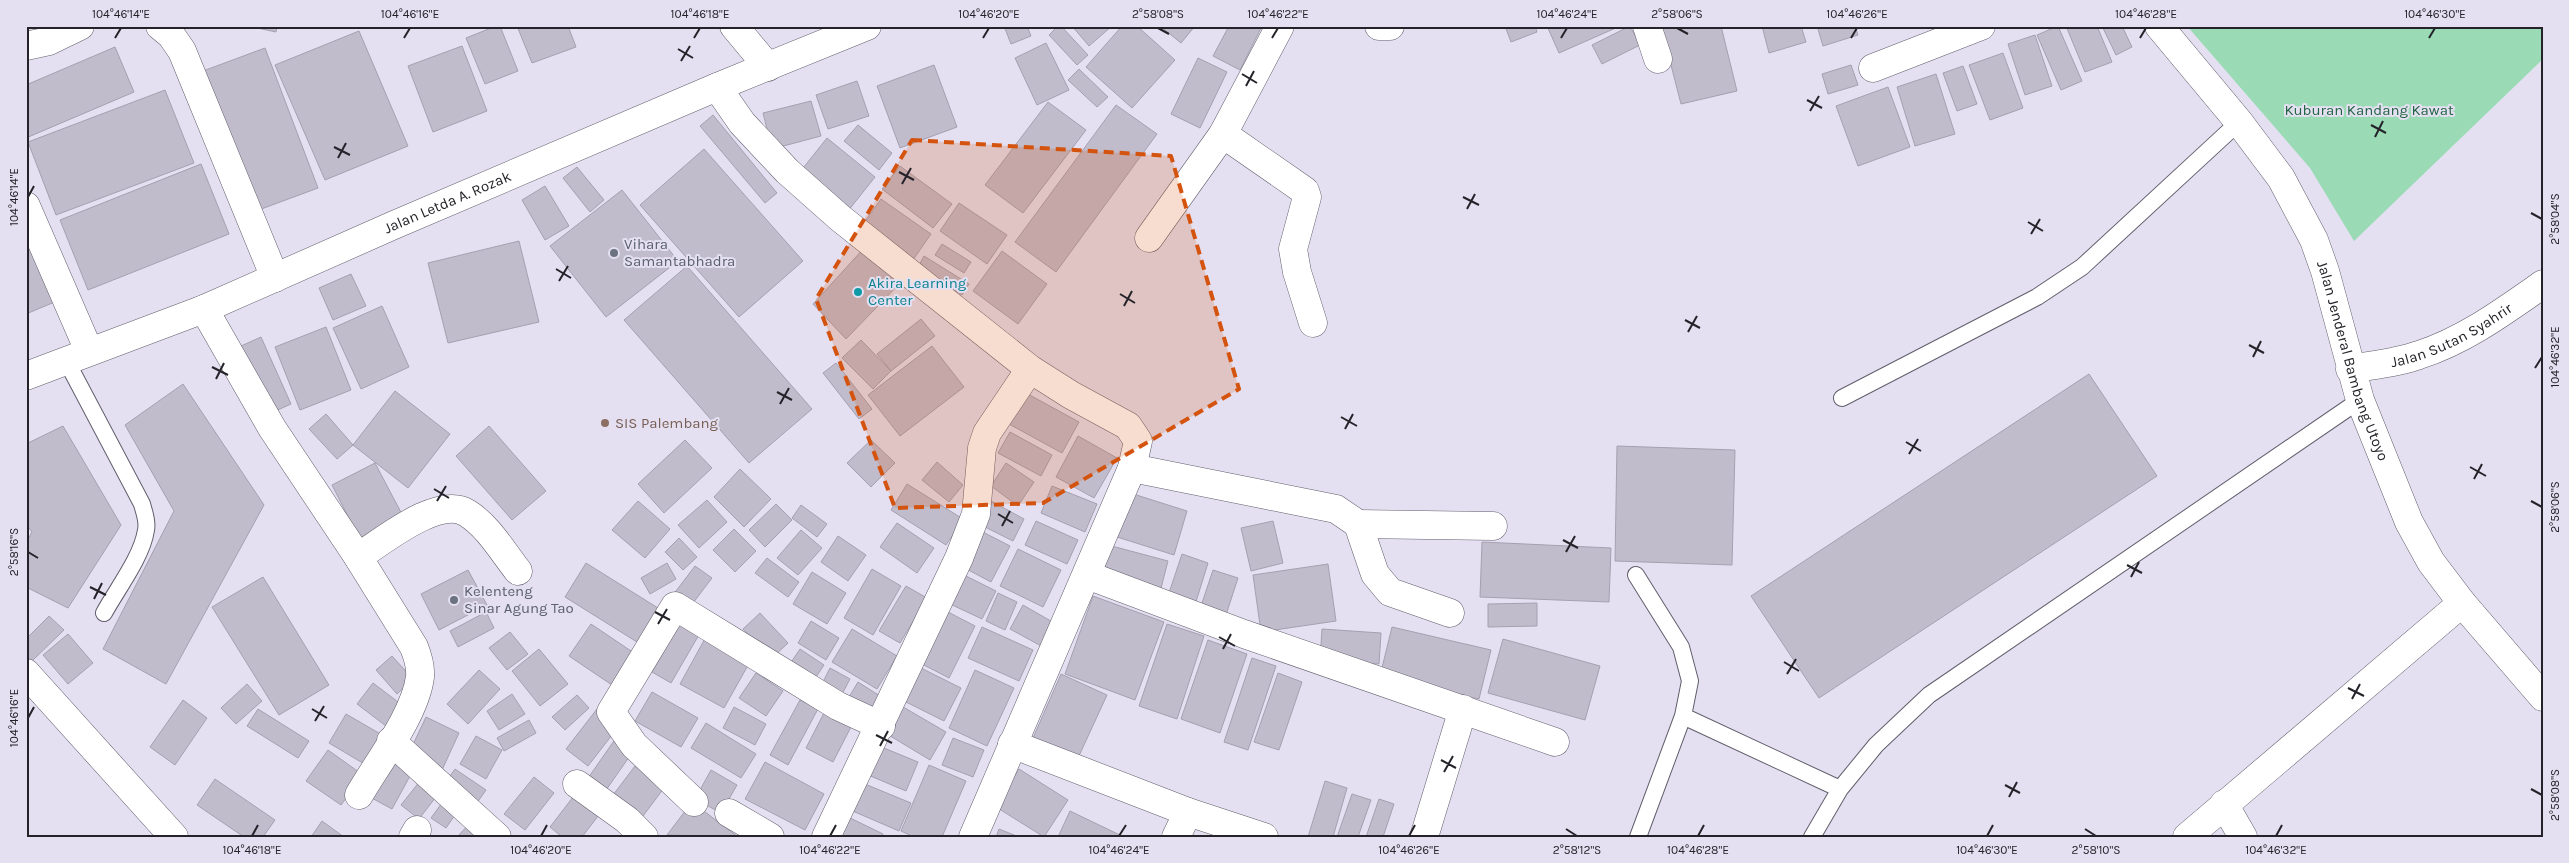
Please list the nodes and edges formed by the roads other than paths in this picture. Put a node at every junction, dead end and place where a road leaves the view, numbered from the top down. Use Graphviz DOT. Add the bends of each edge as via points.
graph roads {
  1 [pos="80,26"];
  2 [pos="160,26"];
  3 [pos="867,26"];
  4 [pos="1280,26"];
  5 [pos="1379,26"];
  6 [pos="1390,26"];
  7 [pos="1647,26"];
  8 [pos="1982,26"];
  9 [pos="2159,26"];
  10 [pos="741,29"];
  11 [pos="26,46"];
  12 [pos="1658,59"];
  13 [pos="768,67"];
  14 [pos="1873,68"];
  15 [pos="717,87"];
  16 [pos="2239,122"];
  17 [pos="1223,134"];
  18 [pos="26,206"];
  19 [pos="1149,238"];
  20 [pos="275,278"];
  21 [pos="2543,284"];
  22 [pos="204,309"];
  23 [pos="1313,323"];
  24 [pos="78,357"];
  25 [pos="2350,368"];
  26 [pos="1030,369"];
  27 [pos="26,376"];
  28 [pos="1842,398"];
  29 [pos="2360,400"];
  30 [pos="1132,468"];
  31 [pos="1358,524"];
  32 [pos="1493,526"];
  33 [pos="358,557"];
  34 [pos="518,571"];
  35 [pos="1087,575"];
  36 [pos="1636,575"];
  37 [pos="2462,603"];
  38 [pos="104,613"];
  39 [pos="1450,613"];
  40 [pos="26,673"];
  41 [pos="2543,697"];
  42 [pos="1463,709"];
  43 [pos="1683,716"];
  44 [pos="881,726"];
  45 [pos="391,741"];
  46 [pos="1554,742"];
  47 [pos="1012,744"];
  48 [pos="577,784"];
  49 [pos="1840,789"];
  50 [pos="359,795"];
  51 [pos="694,802"];
  52 [pos="2224,804"];
  53 [pos="1188,812"];
  54 [pos="729,813"];
  55 [pos="174,837"];
  56 [pos="497,837"];
  57 [pos="644,837"];
  58 [pos="770,837"];
  59 [pos="826,837"];
  60 [pos="973,837"];
  61 [pos="1176,837"];
  62 [pos="1264,837"];
  63 [pos="1424,837"];
  64 [pos="1638,837"];
  65 [pos="1812,837"];
  66 [pos="2187,837"];
  67 [pos="2243,837"];
  1 -- 11 [label="street" via="49,41"];
  2 -- 20 [label="street" via="182,51"];
  3 -- 13 [label="street, Jalan Letda A. Rozak"];
  4 -- 17 [label="street"];
  5 -- 6 [label="street"];
  7 -- 12 [label="street"];
  8 -- 14 [label="street"];
  9 -- 16 [label="street, Jalan Jenderal Bambang Utoyo"];
  10 -- 13 [label="street"];
  13 -- 15 [label="street, Jalan Letda A. Rozak"];
  15 -- 20 [label="street, Jalan Letda A. Rozak"];
  15 -- 26 [label="street" via="742,123 787,172"];
  16 -- 25 [label="street, Jalan Jenderal Bambang Utoyo" via="2281,178 2314,240"];
  16 -- 28 [label="lane" via="2082,267 2037,296"];
  17 -- 19 [label="street"];
  17 -- 23 [label="street" via="1305,190 1307,197 1293,250"];
  18 -- 24 [label="street"];
  20 -- 22 [label="street, Jalan Letda A. Rozak"];
  21 -- 25 [label="street, Jalan Sutan Syahrir" via="2488,322 2454,340 2385,364"];
  22 -- 24 [label="street, Jalan Letda A. Rozak"];
  22 -- 33 [label="street" via="272,428"];
  24 -- 27 [label="street, Jalan Letda A. Rozak"];
  24 -- 38 [label="lane" via="146,518 147,529 142,546"];
  25 -- 29 [label="street, Jalan Jenderal Bambang Utoyo"];
  26 -- 30 [label="street" via="1128,426 1138,441"];
  26 -- 44 [label="street" via="987,433 982,448 976,514"];
  29 -- 37 [label="street, Jalan Jenderal Bambang Utoyo" via="2409,522 2431,562"];
  29 -- 49 [label="lane" via="1929,695 1876,745"];
  30 -- 31 [label="street" via="1336,509"];
  30 -- 35 [label="street"];
  31 -- 32 [label="street"];
  31 -- 39 [label="street" via="1375,574 1390,592"];
  33 -- 34 [label="street" via="432,512 450,508 466,512 479,523"];
  33 -- 45 [label="street" via="420,662 420,678 409,713"];
  35 -- 42 [label="street" via="1244,634"];
  35 -- 47 [label="street"];
  36 -- 43 [label="lane" via="1681,647 1690,681"];
  37 -- 41 [label="street, Jalan Jenderal Bambang Utoyo"];
  37 -- 52 [label="street"];
  40 -- 55 [label="street"];
  42 -- 46 [label="street"];
  42 -- 63 [label="street"];
  43 -- 49 [label="lane"];
  43 -- 64 [label="lane"];
  44 -- 51 [label="street" via="838,706 675,606 611,712 634,744"];
  44 -- 59 [label="street"];
  45 -- 50 [label="street"];
  45 -- 56 [label="street"];
  47 -- 53 [label="street"];
  47 -- 60 [label="street"];
  48 -- 57 [label="street"];
  49 -- 65 [label="lane"];
  52 -- 66 [label="street"];
  52 -- 67 [label="street"];
  53 -- 61 [label="street"];
  53 -- 62 [label="street"];
  54 -- 58 [label="street"];
}
